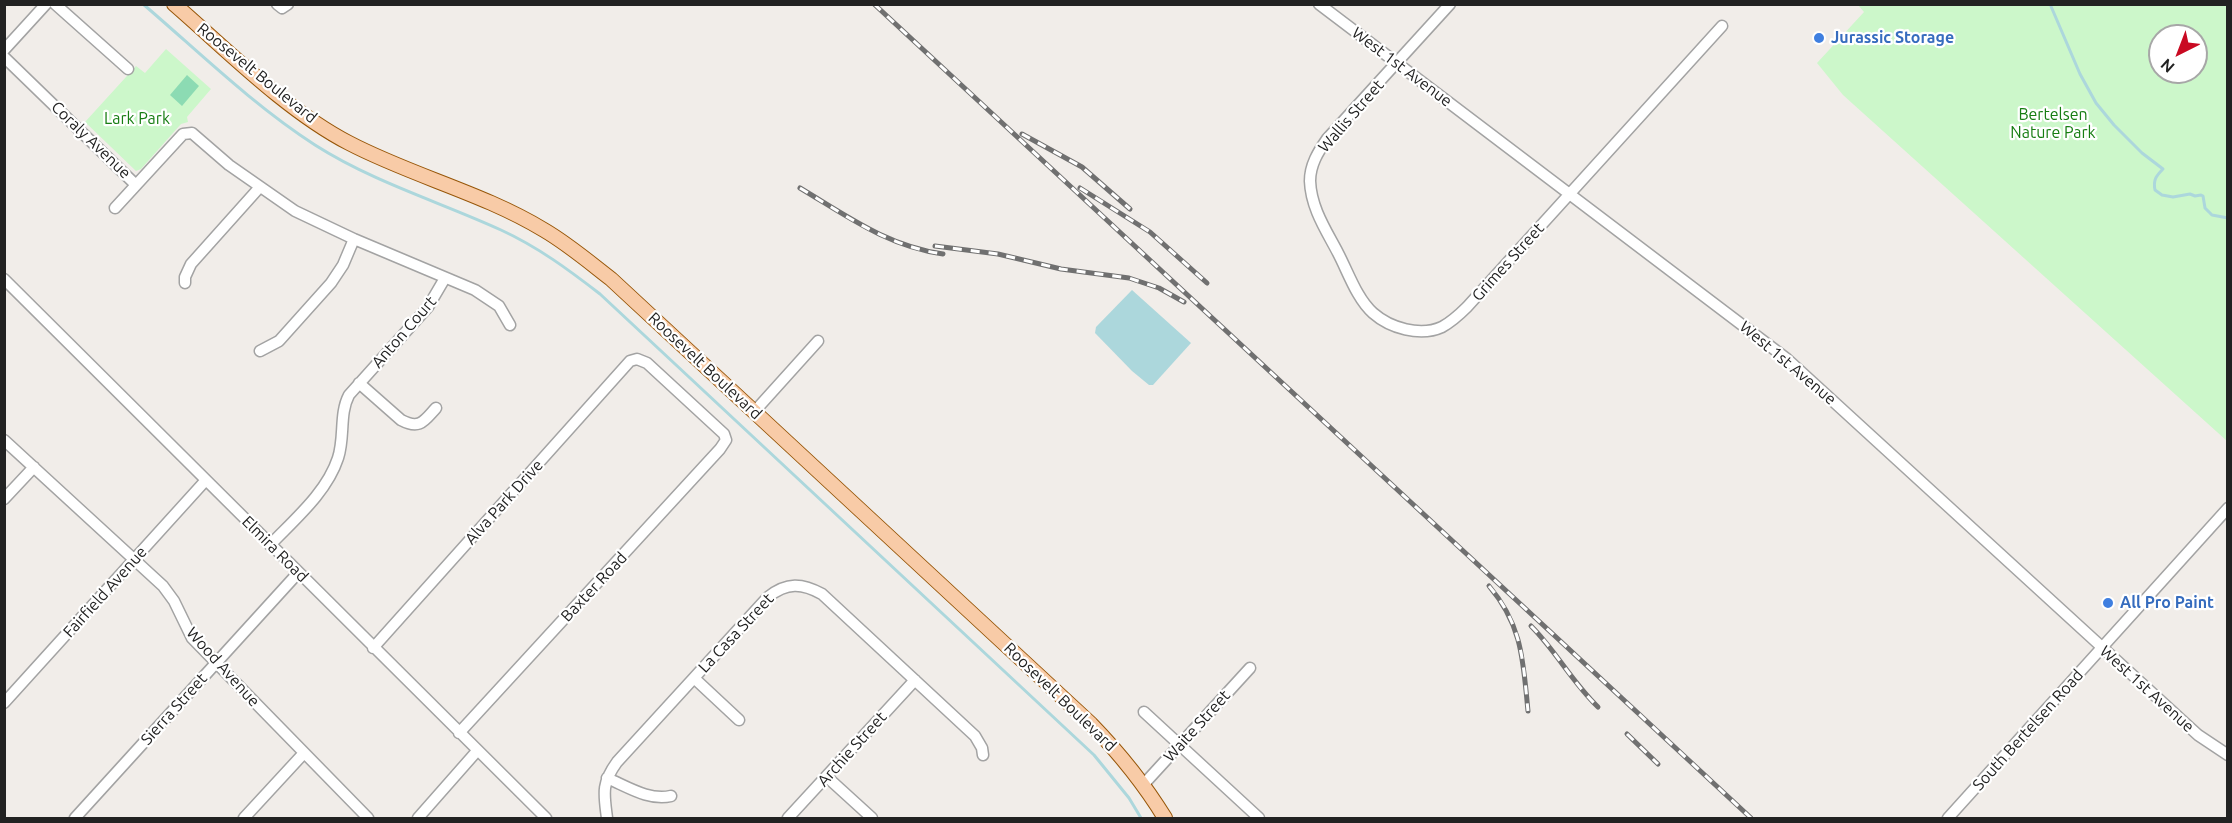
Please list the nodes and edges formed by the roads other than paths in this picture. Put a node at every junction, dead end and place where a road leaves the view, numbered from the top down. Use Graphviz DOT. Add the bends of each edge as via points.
graph roads {
  1 [pos="46,4"];
  2 [pos="55,4"];
  3 [pos="174,4"];
  4 [pos="1320,4"];
  5 [pos="1450,4"];
  6 [pos="1722,26"];
  7 [pos="4,50"];
  8 [pos="4,57"];
  9 [pos="1397,63"];
  10 [pos="128,69"];
  11 [pos="1310,178"];
  12 [pos="136,184"];
  13 [pos="259,188"];
  14 [pos="1570,194"];
  15 [pos="115,208"];
  16 [pos="354,239"];
  17 [pos="445,278"];
  18 [pos="185,284"];
  19 [pos="7,287"];
  20 [pos="510,325"];
  21 [pos="818,341"];
  22 [pos="260,351"];
  23 [pos="637,359"];
  24 [pos="359,383"];
  25 [pos="436,408"];
  26 [pos="754,412"];
  27 [pos="4,440"];
  28 [pos="34,467"];
  29 [pos="206,480"];
  30 [pos="4,499"];
  31 [pos="2228,508"];
  32 [pos="270,545"];
  33 [pos="135,559"];
  34 [pos="298,573"];
  35 [pos="374,648"];
  36 [pos="2102,648"];
  37 [pos="216,663"];
  38 [pos="1250,668"];
  39 [pos="694,678"];
  40 [pos="915,680"];
  41 [pos="4,703"];
  42 [pos="1144,712"];
  43 [pos="739,720"];
  44 [pos="459,733"];
  45 [pos="1180,745"];
  46 [pos="477,751"];
  47 [pos="304,753"];
  48 [pos="983,755"];
  49 [pos="2228,755"];
  50 [pos="826,777"];
  51 [pos="607,778"];
  52 [pos="1144,784"];
  53 [pos="671,796"];
  54 [pos="75,819"];
  55 [pos="244,819"];
  56 [pos="368,819"];
  57 [pos="418,819"];
  58 [pos="546,819"];
  59 [pos="607,819"];
  60 [pos="788,819"];
  61 [pos="872,819"];
  62 [pos="1165,819"];
  63 [pos="1259,819"];
  64 [pos="1948,819"];
  1 -- 7 [label="street"];
  2 -- 10 [label="street"];
  3 -- 26 [label="main road, Roosevelt Boulevard" via="283,98 347,142 504,210 578,253"];
  4 -- 9 [label="street, West 1st Avenue"];
  5 -- 9 [label="street, Wallis Street"];
  6 -- 14 [label="street, Grimes Street"];
  8 -- 12 [label="street, Coraly Avenue"];
  9 -- 11 [label="street, Wallis Street" via="1327,139"];
  9 -- 14 [label="street, West 1st Avenue"];
  11 -- 14 [label="street, Grimes Street" via="1319,217 1361,297 1387,323 1407,330 1427,331 1455,318"];
  12 -- 13 [label="street, Coraly Avenue" via="187,132"];
  12 -- 15 [label="street"];
  13 -- 16 [label="street, Coraly Avenue" via="304,216"];
  13 -- 18 [label="street" via="191,264"];
  14 -- 36 [label="street, West 1st Avenue" via="1799,369"];
  16 -- 17 [label="street, Coraly Avenue"];
  16 -- 22 [label="street" via="331,283 279,341"];
  17 -- 20 [label="street, Coraly Avenue" via="488,297 499,306"];
  17 -- 24 [label="street, Anton Court" via="428,307"];
  19 -- 29 [label="street, Elmira Road"];
  21 -- 26 [label="street"];
  23 -- 35 [label="street, Alva Park Drive" via="627,364"];
  23 -- 44 [label="street, Baxter Road" via="647,363 726,440"];
  24 -- 25 [label="street, Anton Court" via="408,424 423,423"];
  24 -- 32 [label="street, Anton Court" via="344,405 343,440 330,477"];
  26 -- 52 [label="main road, Roosevelt Boulevard" via="1092,724"];
  27 -- 28 [label="street, Wood Avenue"];
  28 -- 30 [label="street"];
  28 -- 33 [label="street, Wood Avenue"];
  29 -- 32 [label="street, Elmira Road"];
  29 -- 33 [label="street, Fairfield Avenue"];
  31 -- 36 [label="street, South Bertelsen Road"];
  32 -- 34 [label="street, Elmira Road"];
  33 -- 37 [label="street, Wood Avenue" via="163,586 192,638"];
  33 -- 41 [label="street, Fairfield Avenue"];
  34 -- 35 [label="street, Elmira Road"];
  34 -- 37 [label="street, Sierra Street"];
  35 -- 44 [label="street, Elmira Road"];
  36 -- 49 [label="street, West 1st Avenue" via="2198,735"];
  36 -- 64 [label="street, South Bertelsen Road"];
  37 -- 47 [label="street, Wood Avenue"];
  37 -- 54 [label="street, Sierra Street"];
  38 -- 45 [label="street, Waite Street"];
  39 -- 40 [label="street, La Casa Street" via="768,597 788,585 800,585 822,594"];
  39 -- 43 [label="street"];
  39 -- 51 [label="street, La Casa Street"];
  40 -- 48 [label="street, La Casa Street" via="980,741"];
  40 -- 50 [label="street, Archie Street"];
  42 -- 45 [label="street"];
  44 -- 46 [label="street, Elmira Road"];
  45 -- 52 [label="street, Waite Street"];
  45 -- 63 [label="street"];
  46 -- 57 [label="street"];
  46 -- 58 [label="street, Elmira Road"];
  47 -- 55 [label="street"];
  47 -- 56 [label="street, Wood Avenue"];
  50 -- 60 [label="street, Archie Street"];
  50 -- 61 [label="street"];
  51 -- 53 [label="street" via="648,796"];
  51 -- 59 [label="street" via="603,797"];
  52 -- 62 [label="main road, Roosevelt Boulevard"];
}
